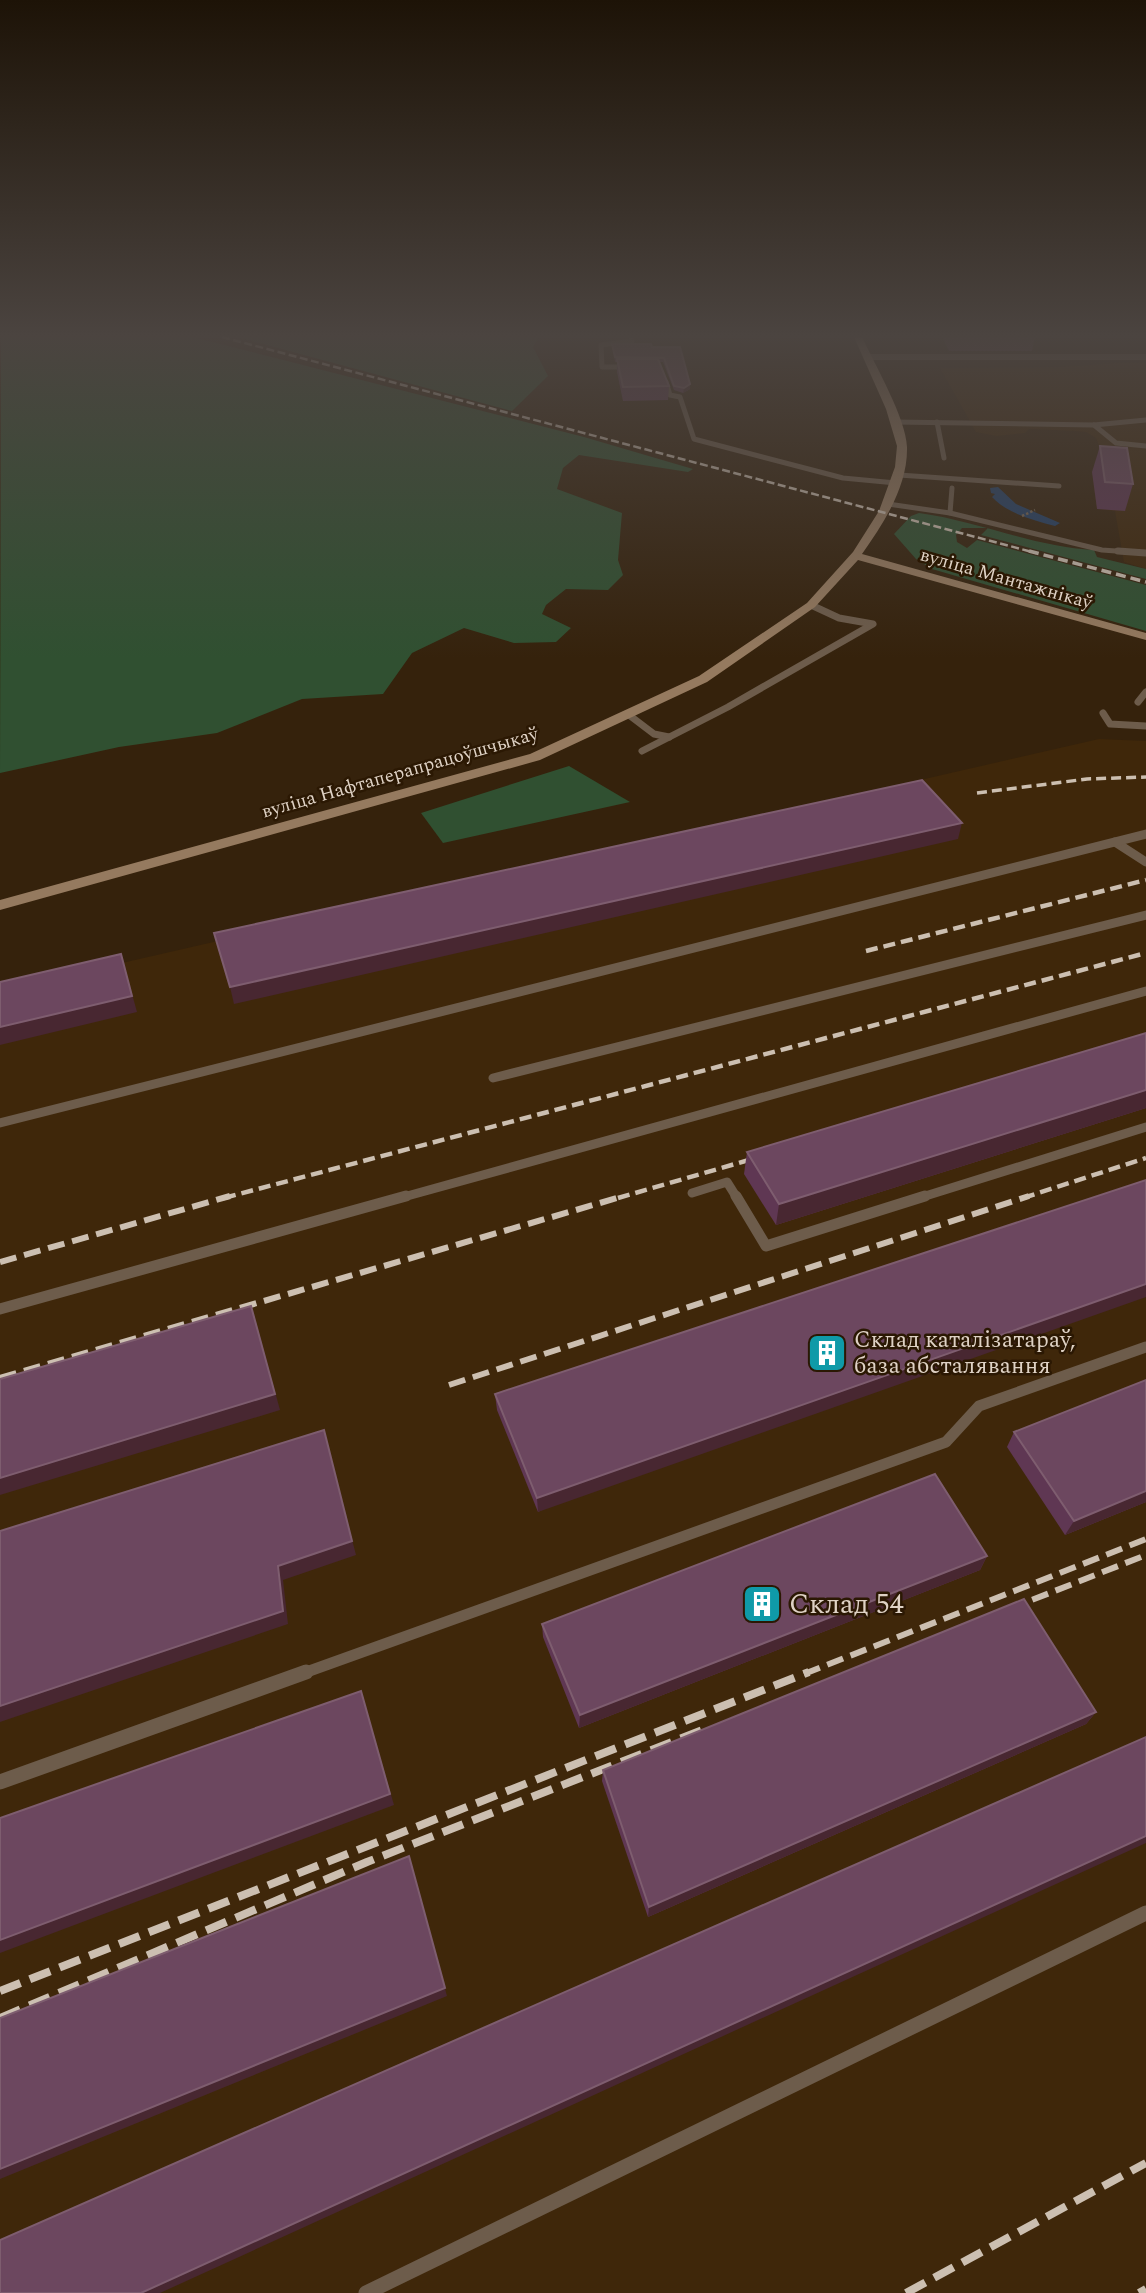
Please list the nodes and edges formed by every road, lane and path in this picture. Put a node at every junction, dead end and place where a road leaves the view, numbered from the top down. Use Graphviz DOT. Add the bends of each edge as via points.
graph roads {
  1 [pos="713,444"];
  2 [pos="903,444"];
  3 [pos="941,444"];
  4 [pos="1126,444"];
  5 [pos="1146,446"];
  6 [pos="944,458"];
  7 [pos="898,479"];
  8 [pos="1059,486"];
  9 [pos="952,488"];
  10 [pos="888,504"];
  11 [pos="950,513"];
  12 [pos="1146,553"];
  13 [pos="856,556"];
  14 [pos="811,605"];
  15 [pos="1146,636"];
  16 [pos="1146,692"];
  17 [pos="1138,702"];
  18 [pos="1103,713"];
  19 [pos="629,715"];
  20 [pos="1146,726"];
  21 [pos="669,737"];
  22 [pos="642,751"];
  23 [pos="1146,834"];
  24 [pos="1115,842"];
  25 [pos="1146,862"];
  26 [pos="0,905"];
  27 [pos="1146,915"];
  28 [pos="1146,991"];
  29 [pos="493,1078"];
  30 [pos="0,1122"];
  31 [pos="1146,1127"];
  32 [pos="692,1193"];
  33 [pos="0,1309"];
  34 [pos="1146,1347"];
  35 [pos="0,1782"];
  36 [pos="1146,1913"];
  37 [pos="366,2293"];
  1 -- 7 [label="lane" via="843,478"];
  2 -- 7 [label="main road, вуліца Нафтаперапрацоўшчыкаў"];
  3 -- 6 [label="lane"];
  4 -- 5 [label="lane"];
  7 -- 8 [label="lane"];
  7 -- 10 [label="main road, вуліца Нафтаперапрацоўшчыкаў"];
  9 -- 11 [label="lane"];
  10 -- 11 [label="lane"];
  10 -- 13 [label="main road, вуліца Нафтаперапрацоўшчыкаў"];
  11 -- 12 [label="lane" via="1102,550"];
  13 -- 14 [label="main road, вуліца Нафтаперапрацоўшчыкаў"];
  13 -- 15 [label="main road, вуліца Мантажнікаў"];
  14 -- 19 [label="main road, вуліца Нафтаперапрацоўшчыкаў" via="703,679"];
  14 -- 21 [label="lane" via="839,618 873,624"];
  16 -- 17 [label="lane"];
  18 -- 20 [label="lane" via="1110,724"];
  19 -- 21 [label="lane" via="654,734"];
  19 -- 26 [label="main road, вуліца Нафтаперапрацоўшчыкаў" via="535,757"];
  21 -- 22 [label="lane"];
  23 -- 24 [label="lane"];
  24 -- 25 [label="lane"];
  24 -- 30 [label="lane"];
  27 -- 29 [label="lane"];
  28 -- 33 [label="lane"];
  31 -- 32 [label="lane" via="766,1246 727,1182"];
  34 -- 35 [label="lane" via="979,1406 946,1442"];
  36 -- 37 [label="lane"];
}
